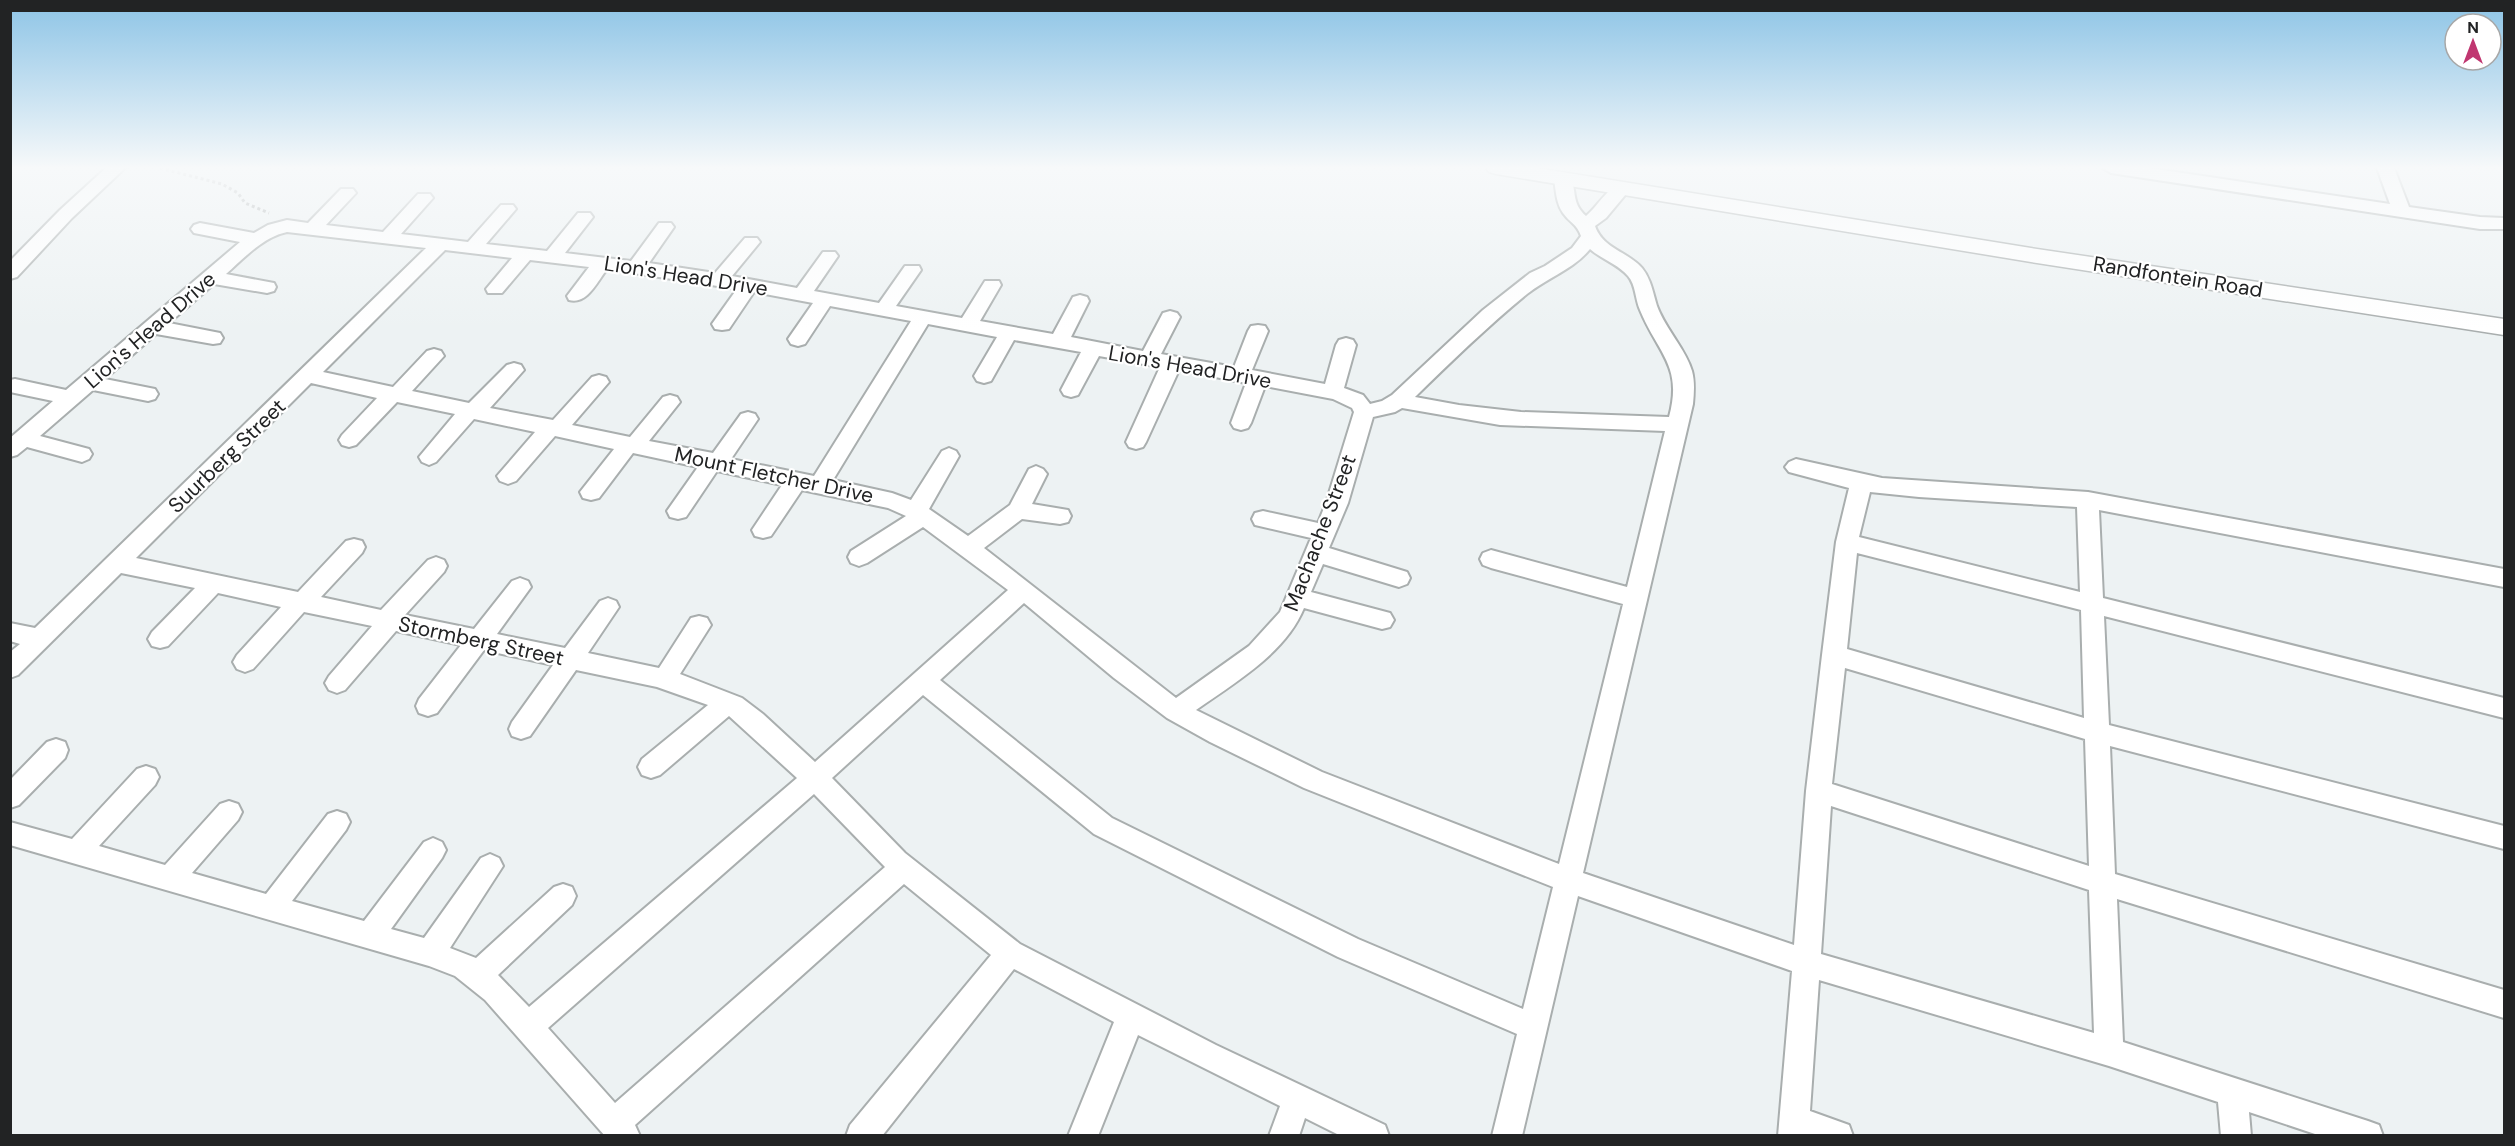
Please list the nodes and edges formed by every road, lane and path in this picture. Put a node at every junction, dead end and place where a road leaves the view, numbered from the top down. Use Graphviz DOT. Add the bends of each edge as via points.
graph roads {
  1 [pos="59,221"];
  2 [pos="278,221"];
  3 [pos="319,221"];
  4 [pos="402,221"];
  5 [pos="496,221"];
  6 [pos="580,221"];
  7 [pos="1579,221"];
  8 [pos="1594,221"];
  9 [pos="1826,221"];
  10 [pos="2486,221"];
  11 [pos="2505,224"];
  12 [pos="281,226"];
  13 [pos="314,227"];
  14 [pos="665,227"];
  15 [pos="200,229"];
  16 [pos="1588,230"];
  17 [pos="388,237"];
  18 [pos="256,239"];
  19 [pos="751,242"];
  20 [pos="442,243"];
  21 [pos="473,247"];
  22 [pos="526,253"];
  23 [pos="829,256"];
  24 [pos="552,257"];
  25 [pos="602,263"];
  26 [pos="636,267"];
  27 [pos="912,270"];
  28 [pos="10,273"];
  29 [pos="211,277"];
  30 [pos="719,280"];
  31 [pos="749,285"];
  32 [pos="992,285"];
  33 [pos="267,287"];
  34 [pos="495,289"];
  35 [pos="801,295"];
  36 [pos="576,296"];
  37 [pos="825,299"];
  38 [pos="1080,301"];
  39 [pos="883,311"];
  40 [pos="1170,317"];
  41 [pos="922,318"];
  42 [pos="722,324"];
  43 [pos="967,326"];
  44 [pos="153,327"];
  45 [pos="2505,327"];
  46 [pos="1258,331"];
  47 [pos="1008,334"];
  48 [pos="213,338"];
  49 [pos="798,339"];
  50 [pos="1058,343"];
  51 [pos="1346,345"];
  52 [pos="1093,349"];
  53 [pos="434,356"];
  54 [pos="1149,359"];
  55 [pos="1172,363"];
  56 [pos="514,370"];
  57 [pos="309,376"];
  58 [pos="984,376"];
  59 [pos="1249,378"];
  60 [pos="88,382"];
  61 [pos="599,382"];
  62 [pos="15,386"];
  63 [pos="1071,390"];
  64 [pos="1333,392"];
  65 [pos="148,394"];
  66 [pos="394,394"];
  67 [pos="70,398"];
  68 [pos="1399,400"];
  69 [pos="670,402"];
  70 [pos="473,411"];
  71 [pos="1364,412"];
  72 [pos="748,419"];
  73 [pos="1241,423"];
  74 [pos="1677,425"];
  75 [pos="554,428"];
  76 [pos="349,440"];
  77 [pos="1136,442"];
  78 [pos="17,444"];
  79 [pos="632,444"];
  80 [pos="82,454"];
  81 [pos="429,456"];
  82 [pos="949,456"];
  83 [pos="716,462"];
  84 [pos="1796,467"];
  85 [pos="1036,474"];
  86 [pos="508,476"];
  87 [pos="798,479"];
  88 [pos="1861,483"];
  89 [pos="820,484"];
  90 [pos="591,492"];
  91 [pos="2088,500"];
  92 [pos="1018,510"];
  93 [pos="678,511"];
  94 [pos="920,514"];
  95 [pos="1060,516"];
  96 [pos="1263,519"];
  97 [pos="764,530"];
  98 [pos="1847,542"];
  99 [pos="1320,543"];
  100 [pos="354,547"];
  101 [pos="968,548"];
  102 [pos="859,556"];
  103 [pos="1491,558"];
  104 [pos="117,563"];
  105 [pos="436,566"];
  106 [pos="1399,578"];
  107 [pos="2505,578"];
  108 [pos="213,584"];
  109 [pos="520,587"];
  110 [pos="1024,590"];
  111 [pos="1298,597"];
  112 [pos="1635,598"];
  113 [pos="300,603"];
  114 [pos="2093,604"];
  115 [pos="608,607"];
  116 [pos="1382,620"];
  117 [pos="387,622"];
  118 [pos="699,625"];
  119 [pos="10,632"];
  120 [pos="40,639"];
  121 [pos="160,639"];
  122 [pos="478,641"];
  123 [pos="1834,655"];
  124 [pos="569,660"];
  125 [pos="245,662"];
  126 [pos="10,668"];
  127 [pos="664,680"];
  128 [pos="923,681"];
  129 [pos="337,683"];
  130 [pos="728,702"];
  131 [pos="428,706"];
  132 [pos="2505,708"];
  133 [pos="1176,711"];
  134 [pos="521,729"];
  135 [pos="2096,732"];
  136 [pos="56,750"];
  137 [pos="651,767"];
  138 [pos="146,777"];
  139 [pos="816,779"];
  140 [pos="1819,791"];
  141 [pos="10,797"];
  142 [pos="229,812"];
  143 [pos="337,822"];
  144 [pos="10,833"];
  145 [pos="2505,837"];
  146 [pos="433,850"];
  147 [pos="77,852"];
  148 [pos="490,866"];
  149 [pos="904,867"];
  150 [pos="170,878"];
  151 [pos="1568,880"];
  152 [pos="2102,882"];
  153 [pos="563,896"];
  154 [pos="271,908"];
  155 [pos="370,936"];
  156 [pos="430,953"];
  157 [pos="1010,953"];
  158 [pos="1804,962"];
  159 [pos="477,976"];
  160 [pos="2505,1004"];
  161 [pos="1131,1016"];
  162 [pos="529,1026"];
  163 [pos="1533,1027"];
  164 [pos="2109,1052"];
  165 [pos="2232,1092"];
  166 [pos="1297,1098"];
  167 [pos="1793,1128"];
  168 [pos="620,1129"];
  169 [pos="861,1136"];
  170 [pos="1083,1136"];
  171 [pos="1284,1136"];
  172 [pos="1374,1136"];
  173 [pos="1507,1136"];
  174 [pos="1838,1136"];
  175 [pos="2236,1136"];
  176 [pos="2368,1136"];
  1 -- 28 [label="street"];
  2 -- 12 [label="path"];
  3 -- 13 [label="street"];
  4 -- 17 [label="street"];
  5 -- 21 [label="street"];
  6 -- 24 [label="street"];
  7 -- 16 [label="street"];
  8 -- 16 [label="street"];
  9 -- 45 [label="main road, Randfontein Road"];
  10 -- 11 [label="street"];
  12 -- 13 [label="street, Lion's Head Drive"];
  12 -- 18 [label="street, Lion's Head Drive"];
  13 -- 17 [label="street, Lion's Head Drive"];
  14 -- 26 [label="street"];
  15 -- 18 [label="street"];
  16 -- 68 [label="street" via="1578,252 1537,277 1490,314"];
  16 -- 74 [label="street" via="1603,250 1635,271 1648,308 1677,358 1685,378 1684,402"];
  17 -- 20 [label="street, Lion's Head Drive"];
  18 -- 29 [label="street, Lion's Head Drive"];
  19 -- 30 [label="street"];
  20 -- 21 [label="street, Lion's Head Drive"];
  20 -- 57 [label="street, Suurberg Street"];
  21 -- 22 [label="street, Lion's Head Drive"];
  22 -- 24 [label="street, Lion's Head Drive"];
  22 -- 34 [label="street"];
  23 -- 35 [label="street"];
  24 -- 25 [label="street, Lion's Head Drive"];
  25 -- 26 [label="street, Lion's Head Drive"];
  25 -- 36 [label="street"];
  26 -- 30 [label="street, Lion's Head Drive"];
  27 -- 39 [label="street"];
  29 -- 33 [label="street"];
  29 -- 44 [label="street, Lion's Head Drive"];
  30 -- 31 [label="street, Lion's Head Drive"];
  31 -- 35 [label="street, Lion's Head Drive"];
  31 -- 42 [label="street"];
  32 -- 43 [label="street"];
  35 -- 37 [label="street, Lion's Head Drive"];
  37 -- 39 [label="street, Lion's Head Drive"];
  37 -- 49 [label="street"];
  38 -- 50 [label="street"];
  39 -- 41 [label="street, Lion's Head Drive"];
  40 -- 54 [label="street"];
  41 -- 43 [label="street, Lion's Head Drive"];
  41 -- 89 [label="street"];
  43 -- 47 [label="street, Lion's Head Drive"];
  44 -- 48 [label="street"];
  44 -- 60 [label="street, Lion's Head Drive"];
  46 -- 59 [label="street"];
  47 -- 50 [label="street, Lion's Head Drive"];
  47 -- 58 [label="street"];
  50 -- 52 [label="street, Lion's Head Drive"];
  51 -- 64 [label="street"];
  52 -- 54 [label="street, Lion's Head Drive"];
  52 -- 63 [label="street"];
  53 -- 66 [label="street"];
  54 -- 55 [label="street, Lion's Head Drive"];
  55 -- 59 [label="street, Lion's Head Drive"];
  55 -- 77 [label="street"];
  56 -- 70 [label="street"];
  57 -- 66 [label="street, Mount Fletcher Drive"];
  57 -- 104 [label="street, Suurberg Street"];
  59 -- 64 [label="street, Lion's Head Drive"];
  59 -- 73 [label="street"];
  60 -- 65 [label="street"];
  60 -- 67 [label="street, Lion's Head Drive"];
  61 -- 75 [label="street"];
  62 -- 67 [label="street"];
  64 -- 71 [label="street, Lion's Head Drive" via="1359,402"];
  66 -- 70 [label="street, Mount Fletcher Drive"];
  66 -- 76 [label="street"];
  67 -- 78 [label="street, Lion's Head Drive"];
  68 -- 71 [label="street"];
  68 -- 74 [label="street" via="1483,416"];
  69 -- 79 [label="street"];
  70 -- 75 [label="street, Mount Fletcher Drive"];
  70 -- 81 [label="street"];
  71 -- 99 [label="street, Machache Street"];
  72 -- 83 [label="street"];
  74 -- 112 [label="street"];
  75 -- 79 [label="street, Mount Fletcher Drive"];
  75 -- 86 [label="street"];
  78 -- 80 [label="street"];
  79 -- 83 [label="street, Mount Fletcher Drive"];
  79 -- 90 [label="street"];
  82 -- 94 [label="street"];
  83 -- 87 [label="street, Mount Fletcher Drive"];
  83 -- 93 [label="street"];
  84 -- 88 [label="street"];
  85 -- 92 [label="street"];
  87 -- 89 [label="street, Mount Fletcher Drive"];
  87 -- 97 [label="street"];
  88 -- 91 [label="street"];
  88 -- 98 [label="street"];
  89 -- 94 [label="street, Mount Fletcher Drive" via="892,501"];
  91 -- 107 [label="street"];
  91 -- 114 [label="street"];
  92 -- 95 [label="street"];
  92 -- 101 [label="street"];
  94 -- 101 [label="street, Mount Fletcher Drive"];
  94 -- 102 [label="street"];
  96 -- 99 [label="street"];
  98 -- 114 [label="street"];
  98 -- 123 [label="street"];
  99 -- 106 [label="street"];
  99 -- 111 [label="street, Machache Street"];
  100 -- 113 [label="street"];
  101 -- 110 [label="street, Mount Fletcher Drive"];
  103 -- 112 [label="street"];
  104 -- 108 [label="street, Stormberg Street"];
  104 -- 120 [label="street, Suurberg Street"];
  105 -- 117 [label="street"];
  108 -- 113 [label="street, Stormberg Street"];
  108 -- 121 [label="street"];
  109 -- 122 [label="street"];
  110 -- 128 [label="street"];
  110 -- 133 [label="street, Mount Fletcher Drive"];
  111 -- 116 [label="street"];
  111 -- 133 [label="street, Machache Street" via="1289,617 1257,653"];
  112 -- 151 [label="street"];
  113 -- 117 [label="street, Stormberg Street"];
  113 -- 125 [label="street"];
  114 -- 132 [label="street"];
  114 -- 135 [label="street"];
  115 -- 124 [label="street"];
  117 -- 122 [label="street, Stormberg Street"];
  117 -- 129 [label="street"];
  118 -- 127 [label="street"];
  119 -- 120 [label="street"];
  120 -- 126 [label="street, Suurberg Street"];
  122 -- 124 [label="street, Stormberg Street"];
  122 -- 131 [label="street"];
  123 -- 135 [label="street"];
  123 -- 140 [label="street"];
  124 -- 127 [label="street, Stormberg Street"];
  124 -- 134 [label="street"];
  127 -- 130 [label="street, Stormberg Street"];
  128 -- 139 [label="street"];
  128 -- 163 [label="street" via="1102,826 1348,948"];
  130 -- 137 [label="street"];
  130 -- 139 [label="street, Stormberg Street"];
  133 -- 151 [label="street, Mount Fletcher Drive" via="1312,780"];
  135 -- 145 [label="street"];
  135 -- 152 [label="street"];
  136 -- 141 [label="street"];
  138 -- 147 [label="street"];
  139 -- 149 [label="street, Stormberg Street"];
  139 -- 162 [label="street"];
  140 -- 152 [label="street"];
  140 -- 158 [label="street"];
  142 -- 150 [label="street"];
  143 -- 154 [label="street"];
  144 -- 147 [label="street"];
  146 -- 155 [label="street"];
  147 -- 150 [label="street"];
  148 -- 156 [label="street"];
  149 -- 157 [label="street, Stormberg Street"];
  149 -- 168 [label="street"];
  150 -- 154 [label="street"];
  151 -- 158 [label="street, Mount Fletcher Drive"];
  151 -- 163 [label="street"];
  152 -- 160 [label="street"];
  152 -- 164 [label="street"];
  153 -- 159 [label="street"];
  154 -- 155 [label="street"];
  155 -- 156 [label="street"];
  156 -- 159 [label="street"];
  157 -- 161 [label="street, Stormberg Street"];
  157 -- 169 [label="street"];
  158 -- 164 [label="street, Mount Fletcher Drive"];
  158 -- 167 [label="street"];
  159 -- 162 [label="street"];
  161 -- 166 [label="street, Stormberg Street"];
  161 -- 170 [label="street"];
  162 -- 168 [label="street"];
  163 -- 173 [label="street"];
  164 -- 165 [label="street, Mount Fletcher Drive"];
  165 -- 175 [label="street"];
  165 -- 176 [label="street, Mount Fletcher Drive"];
  166 -- 171 [label="street"];
  166 -- 172 [label="street, Stormberg Street"];
  167 -- 174 [label="street"];
}
